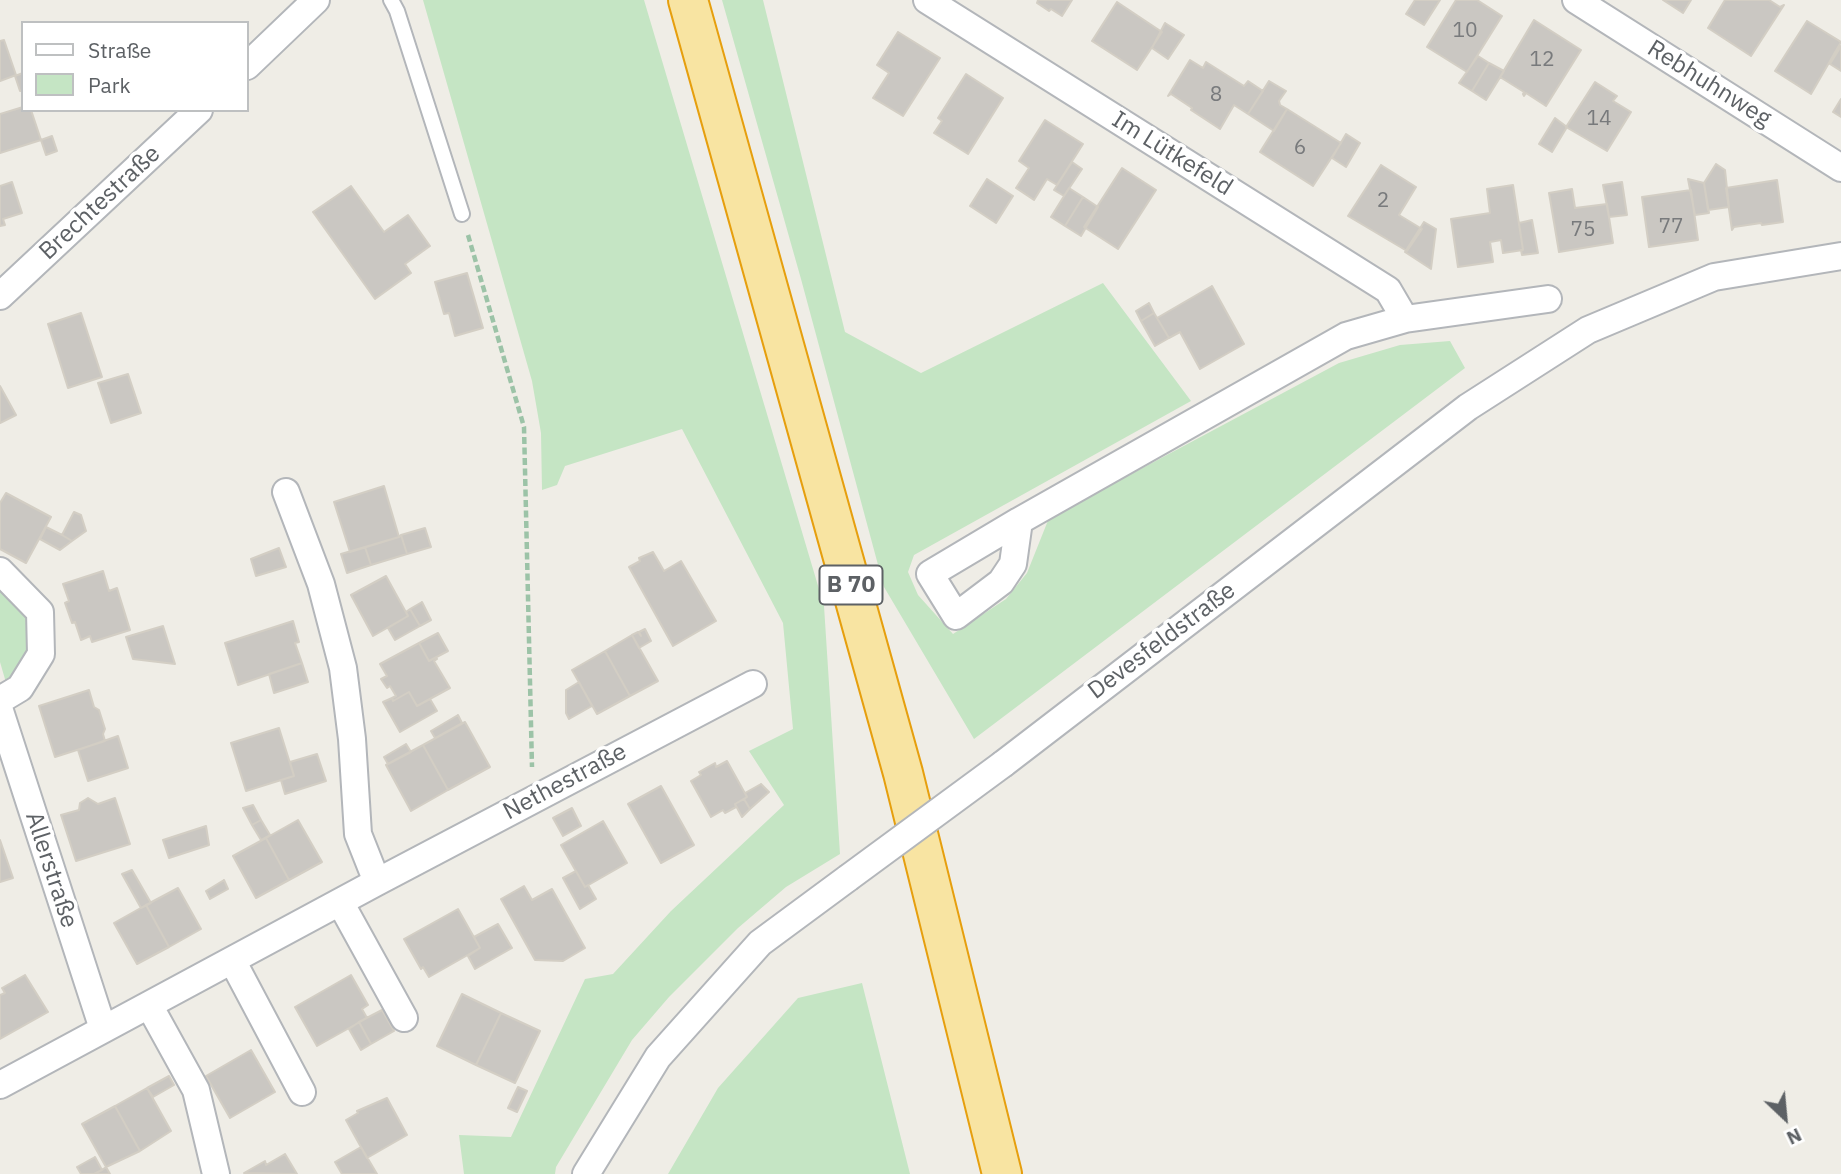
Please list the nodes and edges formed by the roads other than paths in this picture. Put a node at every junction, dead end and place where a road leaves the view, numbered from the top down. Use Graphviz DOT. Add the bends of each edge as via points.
graph roads {
  1 [pos="391,0"];
  2 [pos="688,0"];
  3 [pos="927,0"];
  4 [pos="1576,0"];
  5 [pos="315,4"];
  6 [pos="954,7"];
  7 [pos="248,65"];
  8 [pos="197,112"];
  9 [pos="1841,168"];
  10 [pos="462,214"];
  11 [pos="1841,256"];
  12 [pos="0,296"];
  13 [pos="1548,299"];
  14 [pos="1405,319"];
  15 [pos="286,492"];
  16 [pos="1018,521"];
  17 [pos="0,570"];
  18 [pos="753,684"];
  19 [pos="0,701"];
  20 [pos="0,711"];
  21 [pos="377,882"];
  22 [pos="340,902"];
  23 [pos="232,960"];
  24 [pos="149,1005"];
  25 [pos="404,1018"];
  26 [pos="103,1029"];
  27 [pos="0,1085"];
  28 [pos="303,1092"];
  29 [pos="216,1174"];
  30 [pos="586,1174"];
  31 [pos="1002,1174"];
  1 -- 10 [label="lane"];
  2 -- 31 [label="highway, B 70" via="904,773"];
  3 -- 6 [label="street, Im Lütkefeld"];
  4 -- 9 [label="street, Rebhuhnweg"];
  5 -- 7 [label="street"];
  6 -- 14 [label="street, Im Lütkefeld" via="1388,290"];
  8 -- 12 [label="street, Brechtestraße"];
  11 -- 30 [label="street, Devesfeldstraße, bridge" via="1714,277 1588,330 1468,407 1003,764 760,943 657,1057"];
  13 -- 14 [label="street"];
  14 -- 16 [label="street" via="1346,336"];
  15 -- 21 [label="street" via="321,584 344,668 358,834"];
  17 -- 19 [label="street" via="40,612 41,654 20,688"];
  18 -- 21 [label="street, Nethestraße"];
  20 -- 26 [label="street, Allerstraße"];
  21 -- 22 [label="street, Nethestraße"];
  22 -- 23 [label="street, Nethestraße"];
  22 -- 25 [label="street"];
  23 -- 24 [label="street, Nethestraße"];
  23 -- 28 [label="street"];
  24 -- 26 [label="street, Nethestraße"];
  24 -- 29 [label="street" via="196,1090"];
  26 -- 27 [label="street, Nethestraße"];
}
